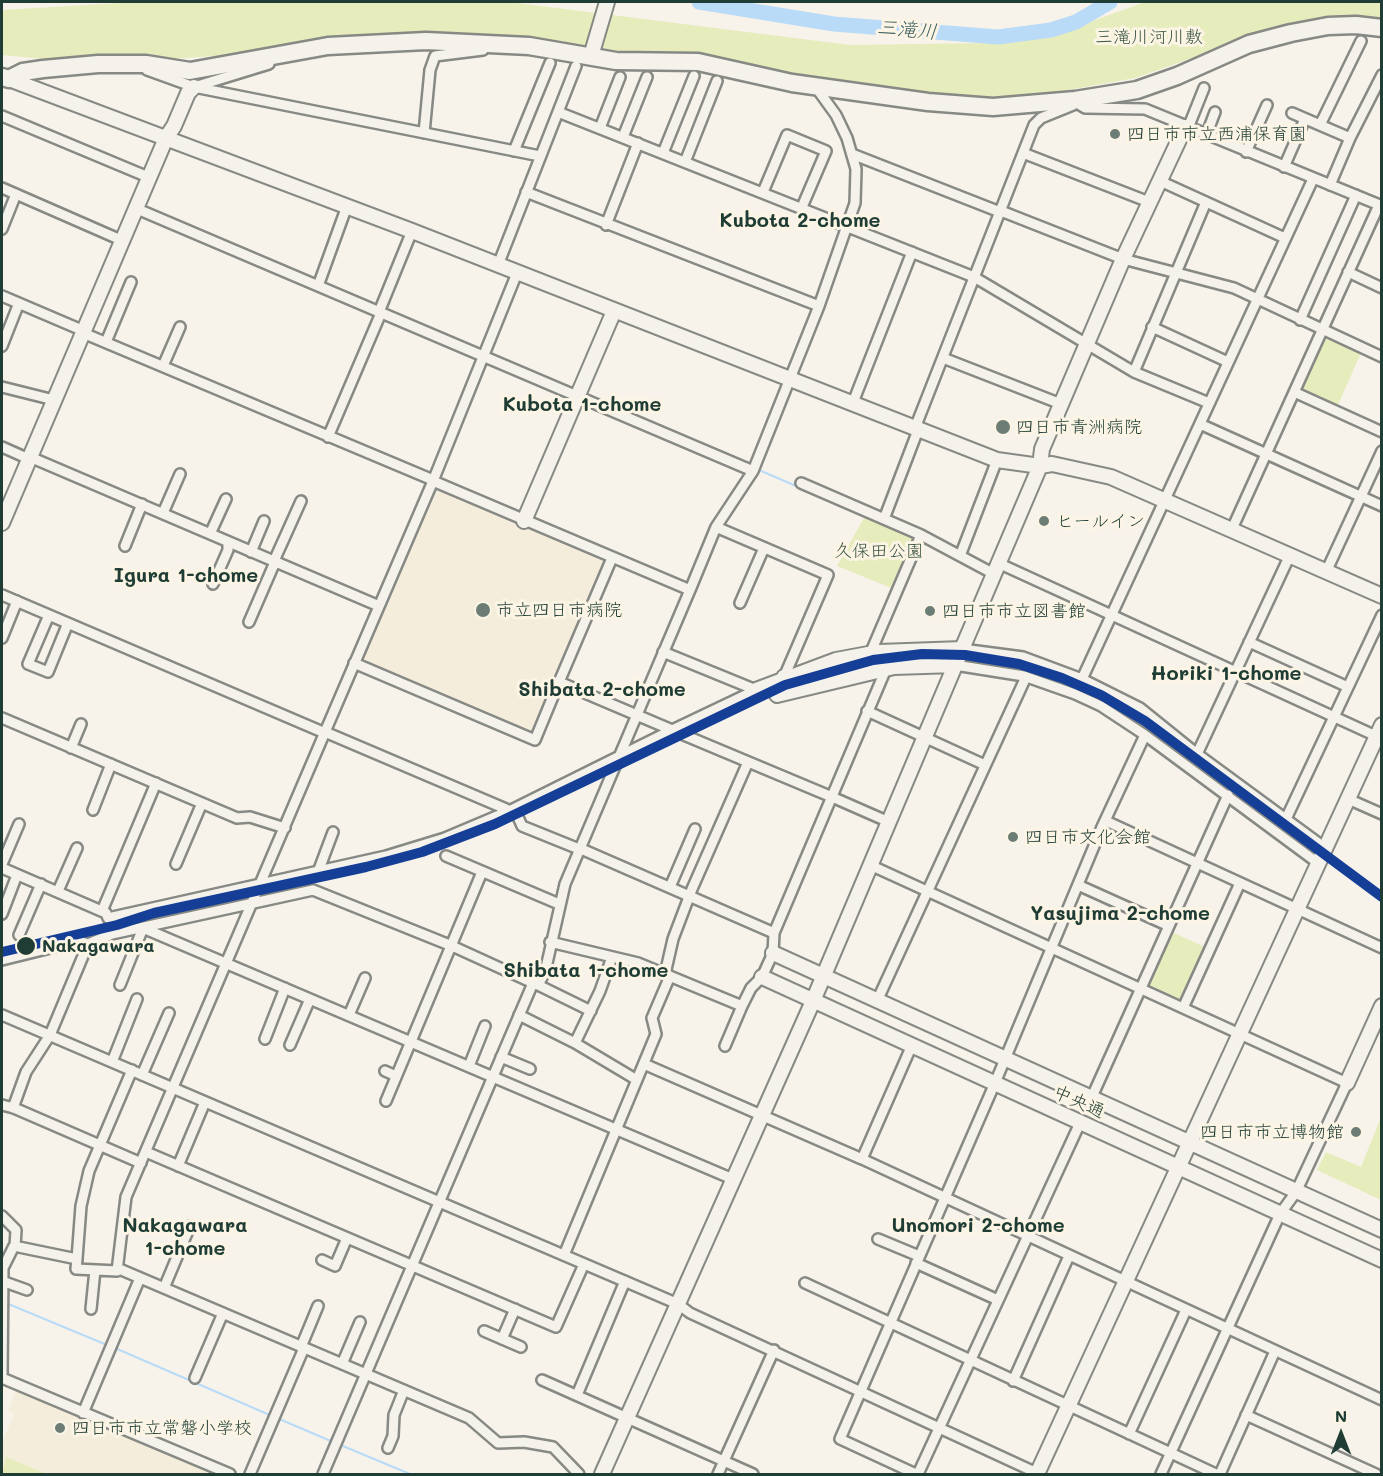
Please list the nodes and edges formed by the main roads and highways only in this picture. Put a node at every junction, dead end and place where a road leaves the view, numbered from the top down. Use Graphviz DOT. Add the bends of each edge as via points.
graph roads {
  1 [pos="1382,28"];
  2 [pos="5,78"];
  1 -- 2 [label="highway" via="1328,26 1291,33 1249,44 1137,90 1075,102 993,107 773,81 710,64 616,62 592,52 426,41 328,46 190,71 131,64 68,66"];
}
